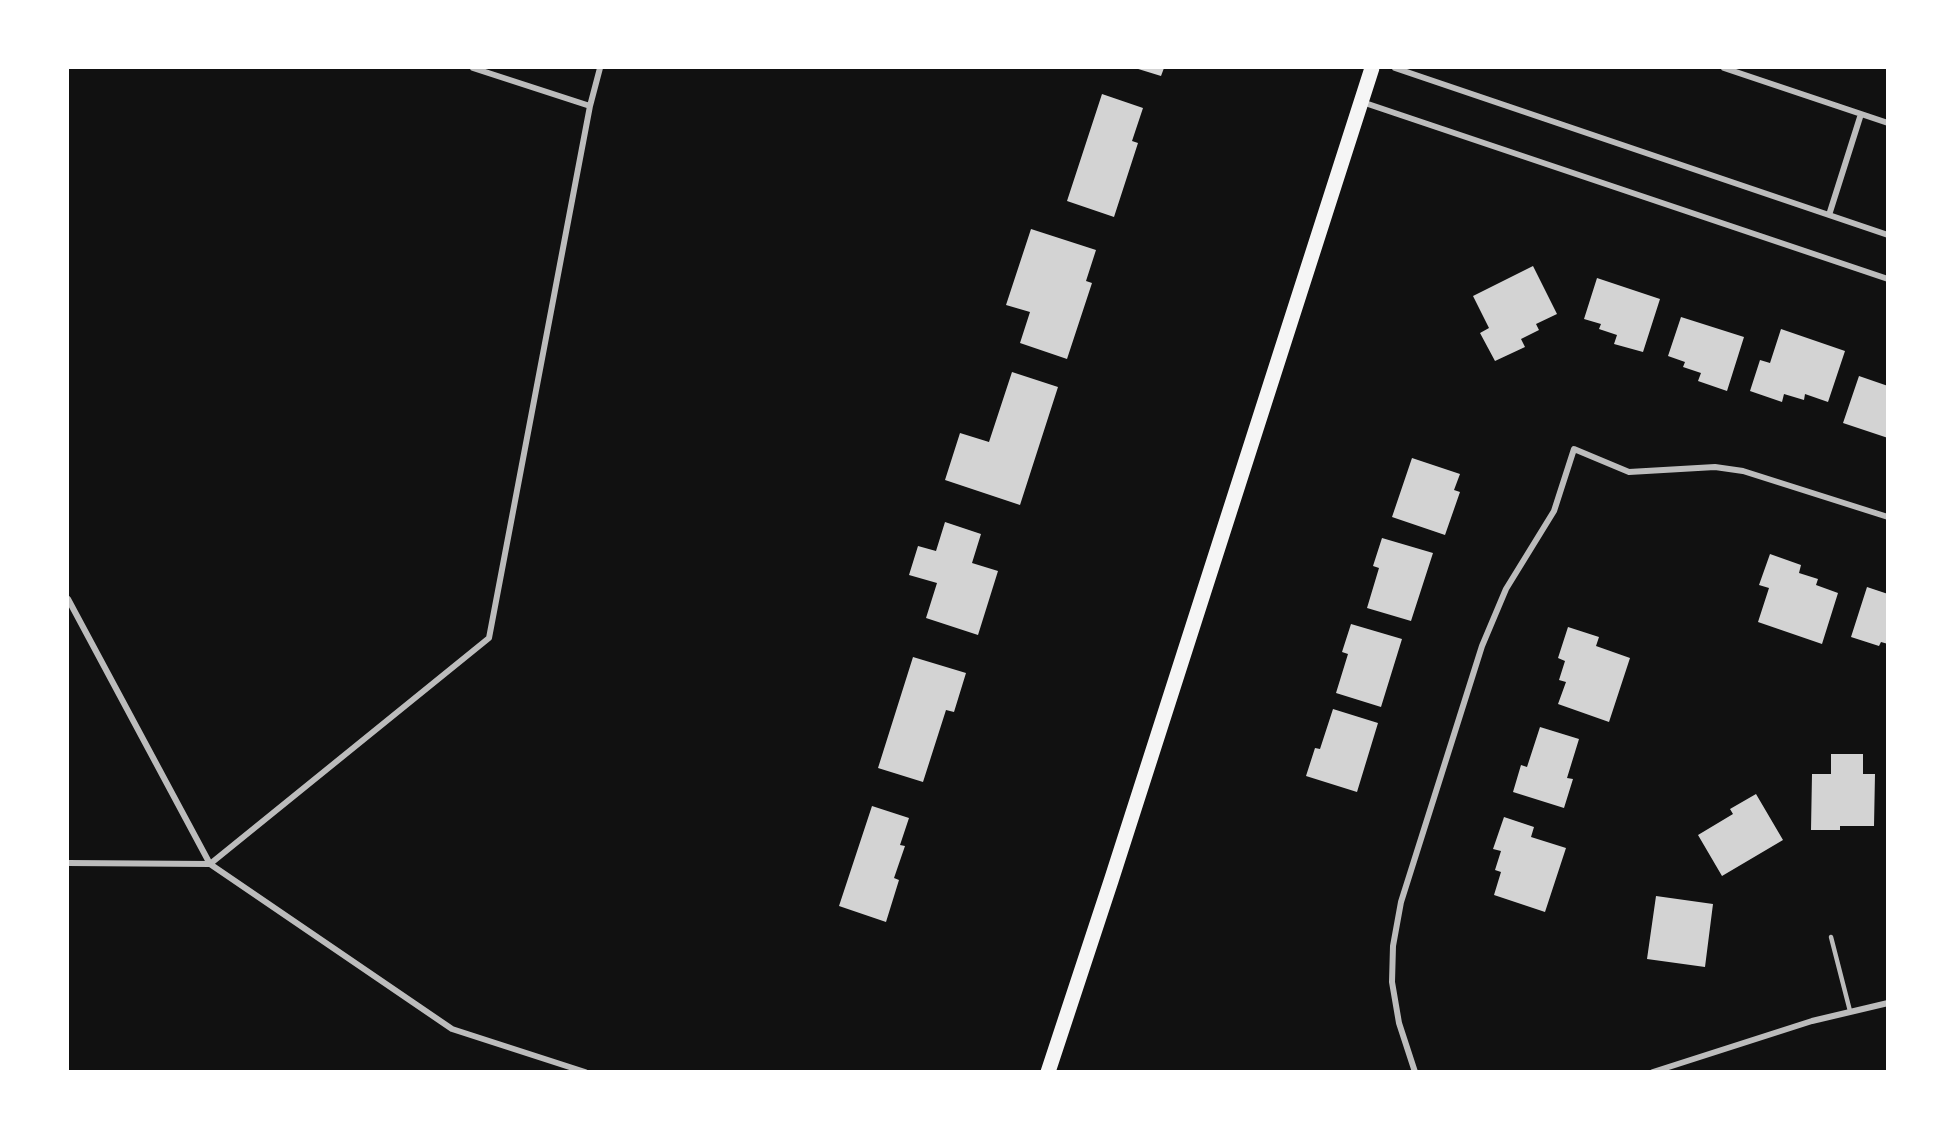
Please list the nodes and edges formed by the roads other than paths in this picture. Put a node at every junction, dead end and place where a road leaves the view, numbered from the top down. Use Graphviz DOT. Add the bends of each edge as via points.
graph roads {
  1 [pos="473,68"];
  2 [pos="600,68"];
  3 [pos="1372,68"];
  4 [pos="1395,68"];
  5 [pos="1724,68"];
  6 [pos="1361,102"];
  7 [pos="590,106"];
  8 [pos="1861,114"];
  9 [pos="1887,123"];
  10 [pos="1829,215"];
  11 [pos="1887,235"];
  12 [pos="1887,279"];
  13 [pos="1887,517"];
  14 [pos="68,598"];
  15 [pos="68,863"];
  16 [pos="210,864"];
  17 [pos="1831,937"];
  18 [pos="1887,1003"];
  19 [pos="1850,1011"];
  20 [pos="585,1071"];
  21 [pos="1048,1071"];
  22 [pos="1415,1071"];
  23 [pos="1653,1071"];
  1 -- 7 [label="street"];
  2 -- 7 [label="street"];
  3 -- 6 [label="main road"];
  4 -- 10 [label="street"];
  5 -- 8 [label="street"];
  6 -- 12 [label="street"];
  6 -- 21 [label="main road"];
  7 -- 16 [label="street" via="489,638"];
  8 -- 9 [label="street"];
  8 -- 10 [label="street"];
  10 -- 11 [label="street"];
  13 -- 22 [label="street" via="1743,471 1715,467 1629,472 1574,449 1554,511 1506,589 1482,646 1401,902 1393,946 1392,982 1399,1023"];
  14 -- 16 [label="street"];
  15 -- 16 [label="street"];
  16 -- 20 [label="street" via="452,1029"];
  17 -- 19 [label="lane"];
  18 -- 19 [label="street"];
  19 -- 23 [label="street"];
}
